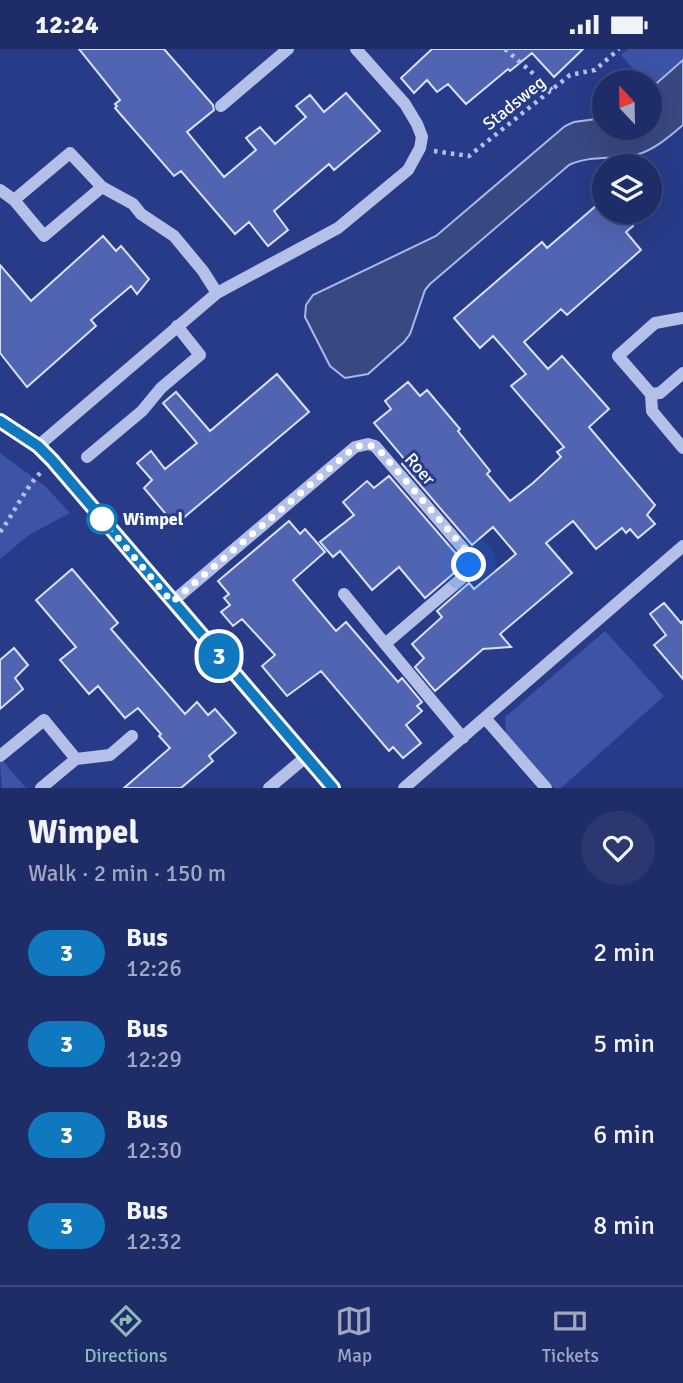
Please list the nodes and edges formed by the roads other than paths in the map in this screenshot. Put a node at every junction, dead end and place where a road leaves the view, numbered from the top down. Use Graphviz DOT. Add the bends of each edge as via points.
graph roads {
  1 [pos="288,49"];
  2 [pos="356,49"];
  3 [pos="222,106"];
  4 [pos="102,187"];
  5 [pos="0,190"];
  6 [pos="14,200"];
  7 [pos="217,293"];
  8 [pos="683,318"];
  9 [pos="177,326"];
  10 [pos="683,373"];
  11 [pos="651,394"];
  12 [pos="0,421"];
  13 [pos="38,446"];
  14 [pos="683,448"];
  15 [pos="87,457"];
  16 [pos="683,546"];
  17 [pos="344,594"];
  18 [pos="172,602"];
  19 [pos="385,644"];
  20 [pos="485,718"];
  21 [pos="132,736"];
  22 [pos="463,737"];
  23 [pos="0,756"];
  24 [pos="307,756"];
  25 [pos="76,759"];
  26 [pos="46,787"];
  27 [pos="269,788"];
  28 [pos="333,788"];
  29 [pos="404,788"];
  30 [pos="546,788"];
  1 -- 3 [label="street"];
  2 -- 7 [label="street" via="413,115 420,131 420,148 408,170 348,221"];
  4 -- 6 [label="street" via="70,153"];
  4 -- 6 [label="street" via="44,236"];
  4 -- 7 [label="street" via="133,204 173,236"];
  5 -- 6 [label="street"];
  7 -- 9 [label="street"];
  8 -- 11 [label="street" via="655,323 618,356"];
  9 -- 13 [label="street"];
  9 -- 15 [label="street" via="200,355"];
  10 -- 11 [label="street" via="660,393"];
  11 -- 14 [label="street" via="652,411"];
  12 -- 13 [label="street"];
  13 -- 18 [label="street"];
  16 -- 20 [label="street"];
  17 -- 19 [label="street"];
  18 -- 19 [label="street, Roer" via="355,447 368,444 380,451 469,558 461,579"];
  18 -- 24 [label="street"];
  19 -- 22 [label="street"];
  20 -- 22 [label="street"];
  20 -- 30 [label="street"];
  21 -- 25 [label="street" via="110,755"];
  22 -- 29 [label="street"];
  23 -- 25 [label="street" via="44,720"];
  24 -- 27 [label="street"];
  24 -- 28 [label="street"];
  25 -- 26 [label="street"];
}
